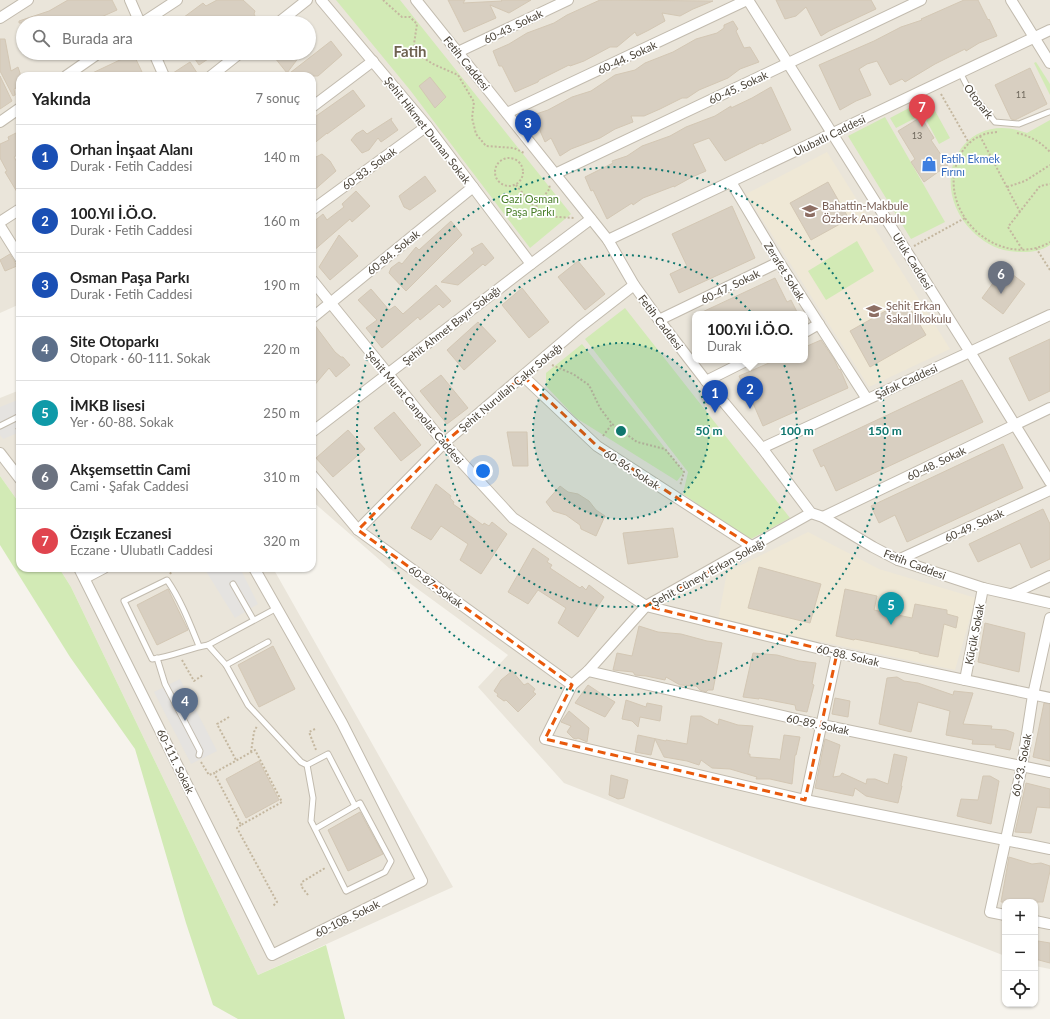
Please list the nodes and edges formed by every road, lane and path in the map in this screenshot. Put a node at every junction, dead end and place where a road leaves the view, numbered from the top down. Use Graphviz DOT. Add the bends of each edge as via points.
graph roads {
  1 [pos="28,0"];
  2 [pos="130,0"];
  3 [pos="177,0"];
  4 [pos="307,0"];
  5 [pos="321,0"];
  6 [pos="383,0"];
  7 [pos="416,0"];
  8 [pos="568,0"];
  9 [pos="747,0"];
  10 [pos="921,0"];
  11 [pos="1011,0"];
  12 [pos="138,16"];
  13 [pos="152,16"];
  14 [pos="287,16"];
  15 [pos="0,18"];
  16 [pos="1050,30"];
  17 [pos="1034,37"];
  18 [pos="458,52"];
  19 [pos="89,60"];
  20 [pos="157,60"];
  21 [pos="231,60"];
  22 [pos="373,61"];
  23 [pos="1050,63"];
  24 [pos="788,64"];
  25 [pos="72,72"];
  26 [pos="162,72"];
  27 [pos="216,72"];
  28 [pos="960,72"];
  29 [pos="935,84"];
  30 [pos="316,104"];
  31 [pos="16,111"];
  32 [pos="1049,112"];
  33 [pos="507,113"];
  34 [pos="0,122"];
  35 [pos="427,126"];
  36 [pos="1000,132"];
  37 [pos="1014,132"];
  38 [pos="833,134"];
  39 [pos="980,136"];
  40 [pos="969,143"];
  41 [pos="1050,152"];
  42 [pos="528,155"];
  43 [pos="1050,165"];
  44 [pos="555,174"];
  45 [pos="731,182"];
  46 [pos="548,183"];
  47 [pos="1050,184"];
  48 [pos="516,185"];
  49 [pos="473,187"];
  50 [pos="1007,187"];
  51 [pos="536,206"];
  52 [pos="316,207"];
  53 [pos="16,212"];
  54 [pos="1020,212"];
  55 [pos="965,218"];
  56 [pos="591,219"];
  57 [pos="0,224"];
  58 [pos="608,240"];
  59 [pos="1050,242"];
  60 [pos="1036,248"];
  61 [pos="906,250"];
  62 [pos="1022,250"];
  63 [pos="16,251"];
  64 [pos="779,262"];
  65 [pos="531,264"];
  66 [pos="1050,270"];
  67 [pos="316,285"];
  68 [pos="634,285"];
  69 [pos="330,303"];
  70 [pos="1050,314"];
  71 [pos="316,315"];
  72 [pos="659,320"];
  73 [pos="819,324"];
  74 [pos="808,330"];
  75 [pos="970,352"];
  76 [pos="541,360"];
  77 [pos="692,363"];
  78 [pos="692,363"];
  79 [pos="742,363"];
  80 [pos="387,374"];
  81 [pos="522,376"];
  82 [pos="706,381"];
  83 [pos="866,399"];
  84 [pos="1050,408"];
  85 [pos="16,418"];
  86 [pos="612,424"];
  87 [pos="1015,425"];
  88 [pos="0,426"];
  89 [pos="316,429"];
  90 [pos="444,443"];
  91 [pos="596,445"];
  92 [pos="762,448"];
  93 [pos="0,453"];
  94 [pos="16,474"];
  95 [pos="316,479"];
  96 [pos="1050,482"];
  97 [pos="1050,490"];
  98 [pos="676,497"];
  99 [pos="811,513"];
  100 [pos="823,518"];
  101 [pos="358,530"];
  102 [pos="753,547"];
  103 [pos="898,560"];
  104 [pos="81,572"];
  105 [pos="96,572"];
  106 [pos="256,572"];
  107 [pos="1050,576"];
  108 [pos="85,578"];
  109 [pos="233,584"];
  110 [pos="983,588"];
  111 [pos="1012,594"];
  112 [pos="1050,604"];
  113 [pos="646,606"];
  114 [pos="277,608"];
  115 [pos="1050,618"];
  116 [pos="253,619"];
  117 [pos="268,642"];
  118 [pos="208,645"];
  119 [pos="199,646"];
  120 [pos="837,653"];
  121 [pos="178,654"];
  122 [pos="156,658"];
  123 [pos="226,665"];
  124 [pos="588,671"];
  125 [pos="203,675"];
  126 [pos="965,680"];
  127 [pos="572,685"];
  128 [pos="1033,695"];
  129 [pos="1050,698"];
  130 [pos="229,717"];
  131 [pos="260,717"];
  132 [pos="822,726"];
  133 [pos="315,729"];
  134 [pos="250,752"];
  135 [pos="199,755"];
  136 [pos="320,759"];
  137 [pos="236,760"];
  138 [pos="307,765"];
  139 [pos="1022,766"];
  140 [pos="1050,772"];
  141 [pos="214,773"];
  142 [pos="805,800"];
  143 [pos="355,806"];
  144 [pos="241,825"];
  145 [pos="315,829"];
  146 [pos="1006,839"];
  147 [pos="1050,849"];
  148 [pos="333,864"];
  149 [pos="308,895"];
  150 [pos="273,906"];
  151 [pos="1002,914"];
  152 [pos="1038,922"];
  153 [pos="1050,924"];
  154 [pos="272,955"];
  1 -- 15 [label="street"];
  2 -- 12 [label="street"];
  3 -- 13 [label="street"];
  4 -- 14 [label="street"];
  5 -- 22 [label="street, Şehit Hikmet Duman Sokak"];
  6 -- 42 [label="path" via="402,17 410,17 417,24 414,44 418,55 458,75 474,102 472,118 476,134 486,146 514,148"];
  7 -- 18 [label="street, Fetih Caddesi"];
  8 -- 18 [label="street, 60-43. Sokak"];
  9 -- 24 [label="street, Ufuk Caddesi"];
  9 -- 33 [label="street, 60-44. Sokak"];
  10 -- 24 [label="street, 60-45. Sokak"];
  11 -- 17 [label="street"];
  16 -- 17 [label="street, Ulubatlı Caddesi"];
  17 -- 23 [label="street"];
  17 -- 28 [label="street, Ulubatlı Caddesi"];
  18 -- 33 [label="street, Fetih Caddesi"];
  19 -- 25 [label="street"];
  20 -- 26 [label="street"];
  21 -- 27 [label="street"];
  22 -- 30 [label="street"];
  22 -- 35 [label="street, Şehit Hikmet Duman Sokak"];
  24 -- 38 [label="street, Ufuk Caddesi"];
  24 -- 44 [label="street, 60-45. Sokak"];
  28 -- 29 [label="street, Ulubatlı Caddesi"];
  28 -- 32 [label="lane, Otopark" via="969,90 995,122 1019,124"];
  29 -- 38 [label="street, Ulubatlı Caddesi"];
  29 -- 40 [label="path"];
  31 -- 34 [label="street"];
  33 -- 44 [label="street, Fetih Caddesi"];
  35 -- 49 [label="street, Şehit Hikmet Duman Sokak"];
  35 -- 52 [label="street, 60-83. Sokak"];
  36 -- 39 [label="path"];
  37 -- 41 [label="path" via="1032,138"];
  38 -- 45 [label="street, Ulubatlı Caddesi"];
  38 -- 61 [label="street, Ufuk Caddesi"];
  39 -- 40 [label="path"];
  39 -- 50 [label="path"];
  40 -- 55 [label="path" via="958,158 953,176 954,194"];
  43 -- 50 [label="path" via="1025,181"];
  44 -- 56 [label="street, Fetih Caddesi"];
  45 -- 58 [label="street, Ulubatlı Caddesi"];
  45 -- 64 [label="street, Zerafet Sokak"];
  46 -- 51 [label="path" via="550,188"];
  47 -- 54 [label="path" via="1040,186"];
  48 -- 48 [label="path" via="503,185 496,179 496,166 502,160 515,159 521,165 523,174"];
  48 -- 51 [label="path"];
  49 -- 65 [label="street, Şehit Hikmet Duman Sokak"];
  49 -- 69 [label="street, 60-84. Sokak"];
  50 -- 54 [label="path"];
  51 -- 56 [label="path" via="545,214 556,217"];
  53 -- 57 [label="street"];
  54 -- 62 [label="path" via="1008,227"];
  55 -- 61 [label="path"];
  55 -- 62 [label="path" via="987,240 1006,248"];
  56 -- 58 [label="street, Fetih Caddesi"];
  56 -- 65 [label="street, Şehit Ahmet Bayır Sokağı"];
  57 -- 63 [label="street"];
  58 -- 68 [label="street, Fetih Caddesi"];
  59 -- 60 [label="path"];
  60 -- 62 [label="path"];
  60 -- 66 [label="path"];
  61 -- 75 [label="street, Ufuk Caddesi"];
  64 -- 72 [label="street, 60-47. Sokak"];
  64 -- 73 [label="street, Zerafet Sokak"];
  65 -- 80 [label="street, Şehit Ahmet Bayır Sokağı"];
  67 -- 69 [label="street, Şehit Murat Canpolat Caddesi"];
  68 -- 72 [label="street, Fetih Caddesi"];
  68 -- 76 [label="street, Şehit Nurullah Çakır Sokağı"];
  69 -- 71 [label="street, 60-84. Sokak"];
  69 -- 80 [label="street, Şehit Murat Canpolat Caddesi"];
  70 -- 75 [label="street, Şafak Caddesi"];
  72 -- 77 [label="street, Fetih Caddesi"];
  73 -- 74 [label="street"];
  73 -- 83 [label="street, Zerafet Sokak"];
  75 -- 83 [label="street, Şafak Caddesi"];
  75 -- 87 [label="street, Ufuk Caddesi"];
  76 -- 81 [label="street, Şehit Nurullah Çakır Sokağı"];
  76 -- 86 [label="path" via="573,374 589,385 600,408"];
  78 -- 82 [label="street, Fetih Caddesi"];
  79 -- 82 [label="street"];
  80 -- 89 [label="street, Şehit Ahmet Bayır Sokağı"];
  80 -- 90 [label="street, Şehit Murat Canpolat Caddesi"];
  81 -- 90 [label="street, Şehit Nurullah Çakır Sokağı"];
  81 -- 91 [label="street, 60-86. Sokak"];
  82 -- 92 [label="street, Fetih Caddesi"];
  83 -- 92 [label="street, Şafak Caddesi"];
  84 -- 87 [label="street, 60-48. Sokak"];
  85 -- 88 [label="lane"];
  86 -- 91 [label="path"];
  86 -- 98 [label="path" via="637,442 665,449 684,472"];
  87 -- 96 [label="street, Ufuk Caddesi"];
  87 -- 100 [label="street, 60-48. Sokak"];
  90 -- 101 [label="street, Şehit Nurullah Çakır Sokağı"];
  90 -- 113 [label="street, Şehit Murat Canpolat Caddesi" via="513,518"];
  91 -- 98 [label="street, 60-86. Sokak"];
  92 -- 99 [label="street, Fetih Caddesi"];
  93 -- 94 [label="street"];
  95 -- 101 [label="street, 60-87. Sokak"];
  97 -- 103 [label="street, 60-49. Sokak"];
  98 -- 102 [label="street, 60-86. Sokak"];
  99 -- 100 [label="street, Fetih Caddesi"];
  99 -- 102 [label="street, Şehit Cüneyt Erkan Sokağı"];
  100 -- 103 [label="street, Fetih Caddesi"];
  101 -- 127 [label="street, 60-87. Sokak"];
  102 -- 113 [label="street, Şehit Cüneyt Erkan Sokağı"];
  103 -- 110 [label="street, Fetih Caddesi"];
  104 -- 108 [label="street, 60-111. Sokak"];
  105 -- 108 [label="street"];
  106 -- 114 [label="street"];
  107 -- 111 [label="street"];
  108 -- 154 [label="street, 60-111. Sokak"];
  109 -- 116 [label="lane"];
  110 -- 111 [label="street, Fetih Caddesi"];
  110 -- 126 [label="street, Küçük Sokak"];
  111 -- 112 [label="street, Fetih Caddesi"];
  113 -- 120 [label="street, 60-88. Sokak"];
  113 -- 124 [label="street, Şehit Cüneyt Erkan Sokağı"];
  114 -- 116 [label="lane"];
  114 -- 154 [label="street, 60-108. Sokak" via="342,723 422,881"];
  115 -- 128 [label="street, 60-93. Sokak"];
  116 -- 118 [label="lane"];
  117 -- 123 [label="lane"];
  118 -- 119 [label="lane"];
  118 -- 123 [label="lane"];
  119 -- 121 [label="lane"];
  119 -- 122 [label="lane" via="167,580 124,601 152,659"];
  120 -- 126 [label="street, 60-88. Sokak"];
  120 -- 132 [label="street"];
  121 -- 122 [label="lane"];
  121 -- 125 [label="path" via="194,681"];
  122 -- 135 [label="lane" via="165,684 200,751"];
  123 -- 131 [label="lane" via="248,704"];
  124 -- 127 [label="street, Şehit Cüneyt Erkan Sokağı"];
  124 -- 132 [label="street, 60-89. Sokak"];
  126 -- 128 [label="street, 60-88. Sokak"];
  127 -- 142 [label="street, Şehit Cüneyt Erkan Sokağı" via="545,740"];
  128 -- 129 [label="street, 60-88. Sokak"];
  128 -- 139 [label="street, 60-93. Sokak"];
  130 -- 137 [label="path" via="217,724"];
  131 -- 134 [label="path"];
  131 -- 138 [label="lane" via="301,762"];
  132 -- 139 [label="street, 60-89. Sokak"];
  132 -- 142 [label="street"];
  133 -- 136 [label="path" via="309,732"];
  134 -- 137 [label="path"];
  134 -- 144 [label="path" via="255,750 282,802"];
  135 -- 141 [label="path" via="209,775"];
  136 -- 138 [label="lane"];
  136 -- 143 [label="lane" via="328,754"];
  137 -- 141 [label="path"];
  138 -- 145 [label="lane" via="313,798 311,821"];
  139 -- 140 [label="street, 60-89. Sokak"];
  139 -- 146 [label="street, 60-93. Sokak"];
  141 -- 144 [label="path"];
  142 -- 146 [label="street"];
  143 -- 145 [label="lane"];
  143 -- 148 [label="lane" via="360,803 391,861 385,872 346,891"];
  144 -- 150 [label="path" via="237,828 277,902"];
  145 -- 148 [label="lane"];
  146 -- 147 [label="street"];
  146 -- 151 [label="street, 60-93. Sokak" via="990,912"];
  148 -- 149 [label="path" via="302,882 301,886"];
  152 -- 153 [label="street"];
}
